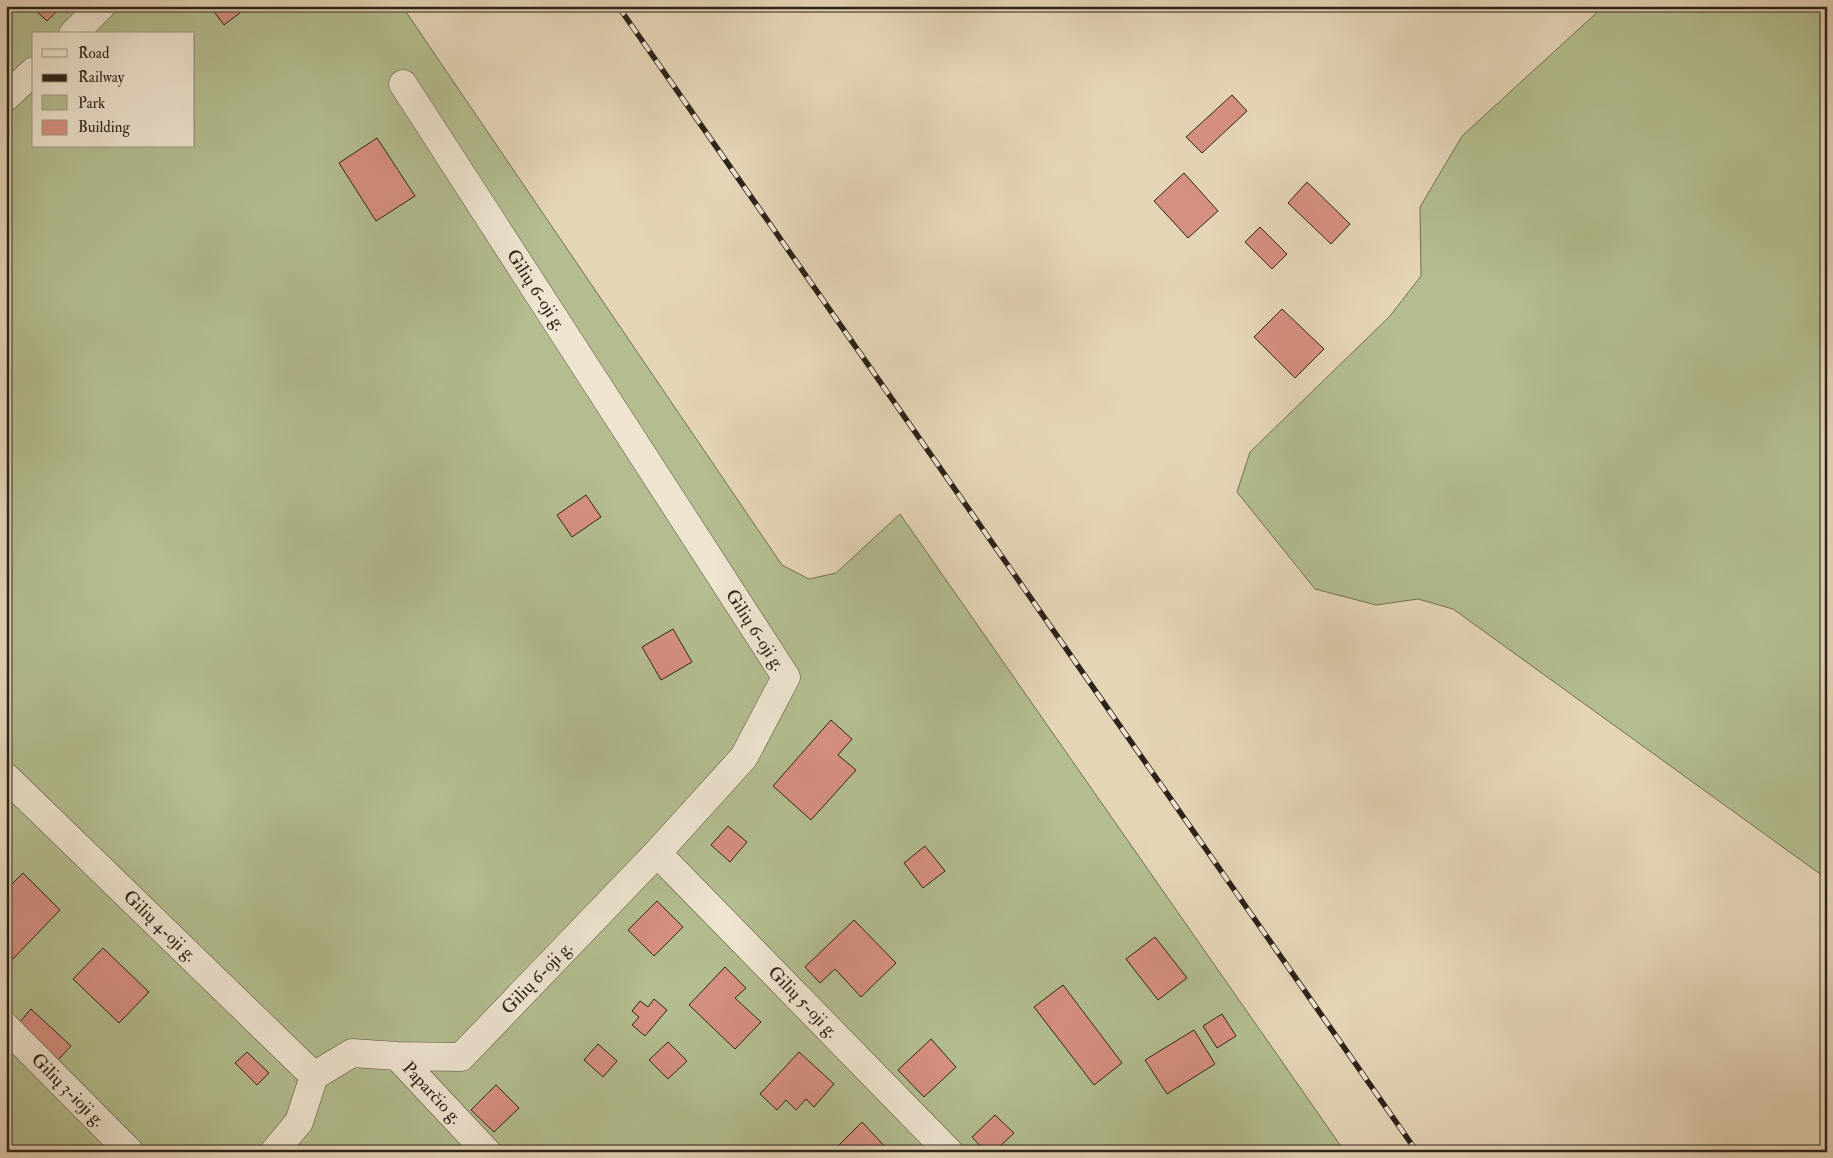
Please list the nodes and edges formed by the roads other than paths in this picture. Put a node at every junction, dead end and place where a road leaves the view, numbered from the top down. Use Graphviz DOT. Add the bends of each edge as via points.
graph roads {
  1 [pos="101,6"];
  2 [pos="75,32"];
  3 [pos="32,73"];
  4 [pos="403,84"];
  5 [pos="6,98"];
  6 [pos="6,777"];
  7 [pos="657,853"];
  8 [pos="6,1027"];
  9 [pos="398,1056"];
  10 [pos="314,1076"];
  11 [pos="130,1152"];
  12 [pos="274,1152"];
  13 [pos="487,1152"];
  14 [pos="949,1152"];
  1 -- 2 [label="street"];
  3 -- 5 [label="street"];
  4 -- 7 [label="street, Gilių 6-oji g." via="786,677 744,757"];
  6 -- 10 [label="street, Gilių 4-oji g."];
  7 -- 9 [label="street, Gilių 6-oji g." via="461,1057"];
  7 -- 14 [label="street, Gilių 5-oji g."];
  8 -- 11 [label="street, Gilių 3-ioji g."];
  9 -- 10 [label="street, Gilių 6-oji g." via="352,1053"];
  9 -- 13 [label="street, Paparčio g."];
  10 -- 12 [label="street" via="299,1122"];
}
